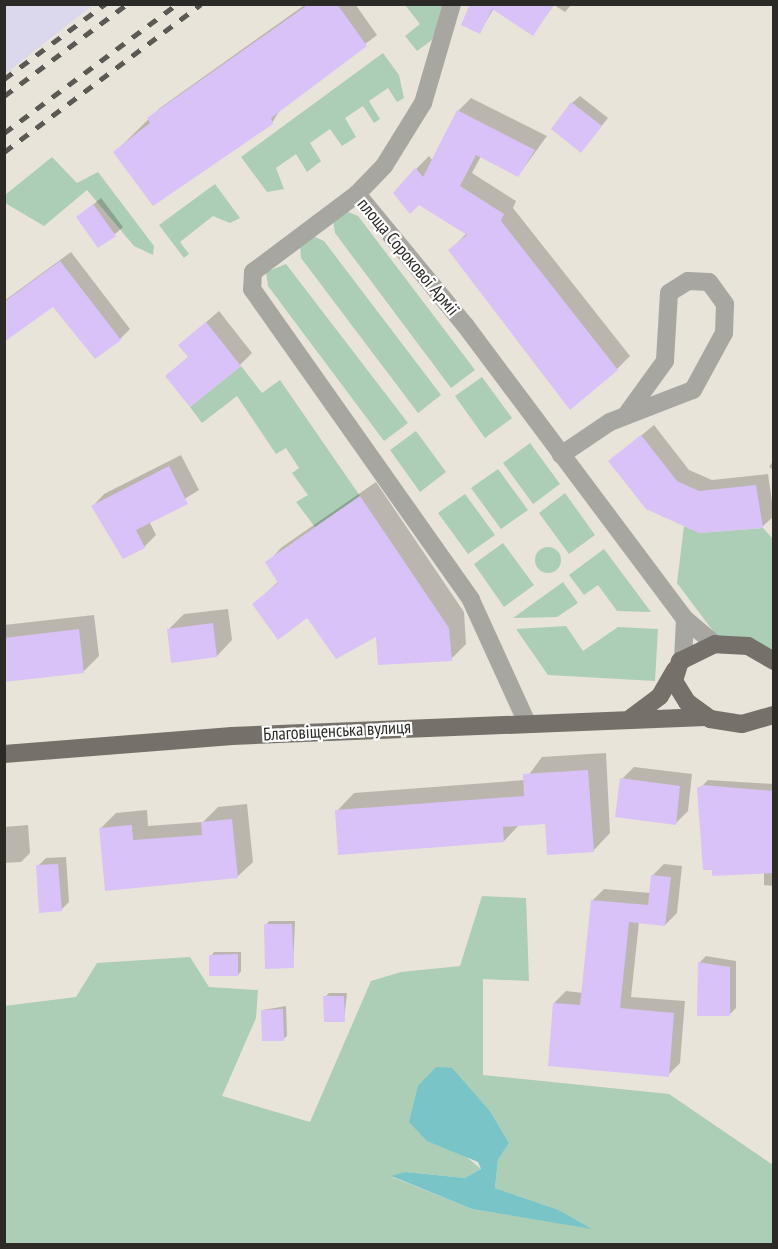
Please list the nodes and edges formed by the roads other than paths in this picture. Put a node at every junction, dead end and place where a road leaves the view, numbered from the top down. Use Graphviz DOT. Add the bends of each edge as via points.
graph roads {
  1 [pos="452,4"];
  2 [pos="357,194"];
  3 [pos="626,415"];
  4 [pos="561,455"];
  5 [pos="685,619"];
  6 [pos="715,644"];
  7 [pos="774,661"];
  8 [pos="679,664"];
  9 [pos="774,715"];
  10 [pos="706,717"];
  11 [pos="627,720"];
  12 [pos="527,723"];
  13 [pos="4,754"];
  1 -- 2 [label="street" via="423,103 384,166"];
  2 -- 4 [label="street, площа Сорокової Армії"];
  2 -- 12 [label="street, площа Сорокової Армії" via="253,272 252,289 471,600"];
  3 -- 3 [label="street" via="693,390 724,333 725,304 709,282 688,280 669,293 665,361"];
  3 -- 4 [label="street"];
  4 -- 5 [label="street, площа Сорокової Армії"];
  5 -- 6 [label="street, площа Сорокової Армії"];
  5 -- 8 [label="street"];
  6 -- 7 [label="main road" via="748,646"];
  6 -- 8 [label="main road"];
  8 -- 10 [label="main road" via="680,693"];
  8 -- 11 [label="main road" via="660,696"];
  9 -- 10 [label="main road" via="742,724"];
  10 -- 11 [label="main road, Благовіщенська вулиця"];
  11 -- 12 [label="main road, Благовіщенська вулиця"];
  12 -- 13 [label="main road, Благовіщенська вулиця" via="232,736"];
}
